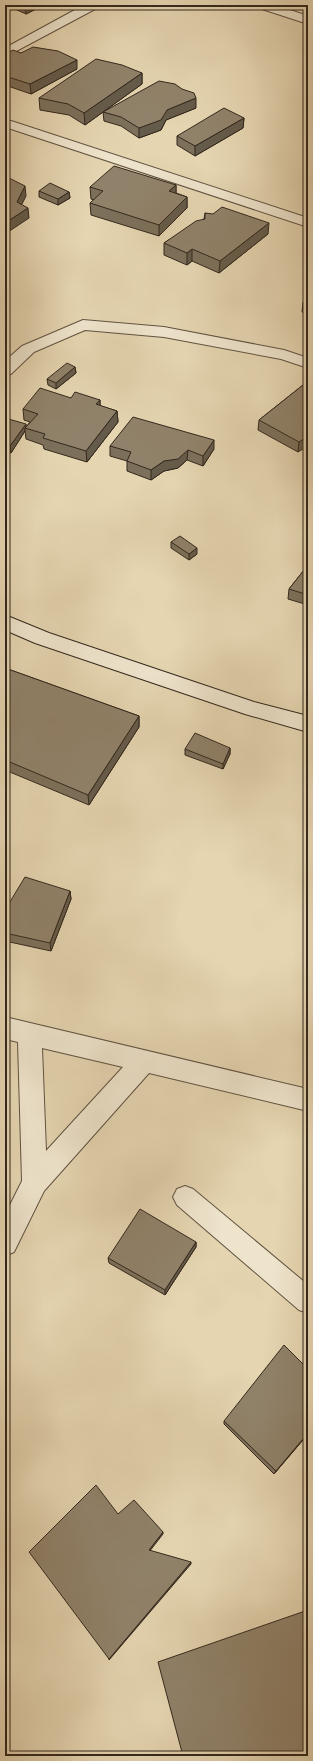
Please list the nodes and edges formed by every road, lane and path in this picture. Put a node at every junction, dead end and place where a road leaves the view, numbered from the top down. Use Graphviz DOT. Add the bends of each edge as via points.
graph roads {
  1 [pos="93,5"];
  2 [pos="263,5"];
  3 [pos="308,9"];
  4 [pos="296,16"];
  5 [pos="308,20"];
  6 [pos="5,52"];
  7 [pos="5,123"];
  8 [pos="308,223"];
  9 [pos="308,363"];
  10 [pos="5,370"];
  11 [pos="5,622"];
  12 [pos="308,724"];
  13 [pos="5,1028"];
  14 [pos="30,1034"];
  15 [pos="144,1061"];
  16 [pos="308,1100"];
  17 [pos="35,1182"];
  18 [pos="185,1197"];
  19 [pos="5,1243"];
  20 [pos="308,1301"];
  1 -- 6 [label="street"];
  2 -- 4 [label="street"];
  3 -- 4 [label="street"];
  4 -- 5 [label="street"];
  7 -- 8 [label="street"];
  9 -- 10 [label="street" via="284,355 164,332 83,325 28,349"];
  11 -- 12 [label="street" via="42,638 245,707"];
  13 -- 14 [label="street"];
  14 -- 15 [label="street"];
  14 -- 17 [label="street"];
  15 -- 16 [label="street"];
  15 -- 17 [label="street"];
  17 -- 19 [label="street"];
  18 -- 20 [label="lane"];
}
